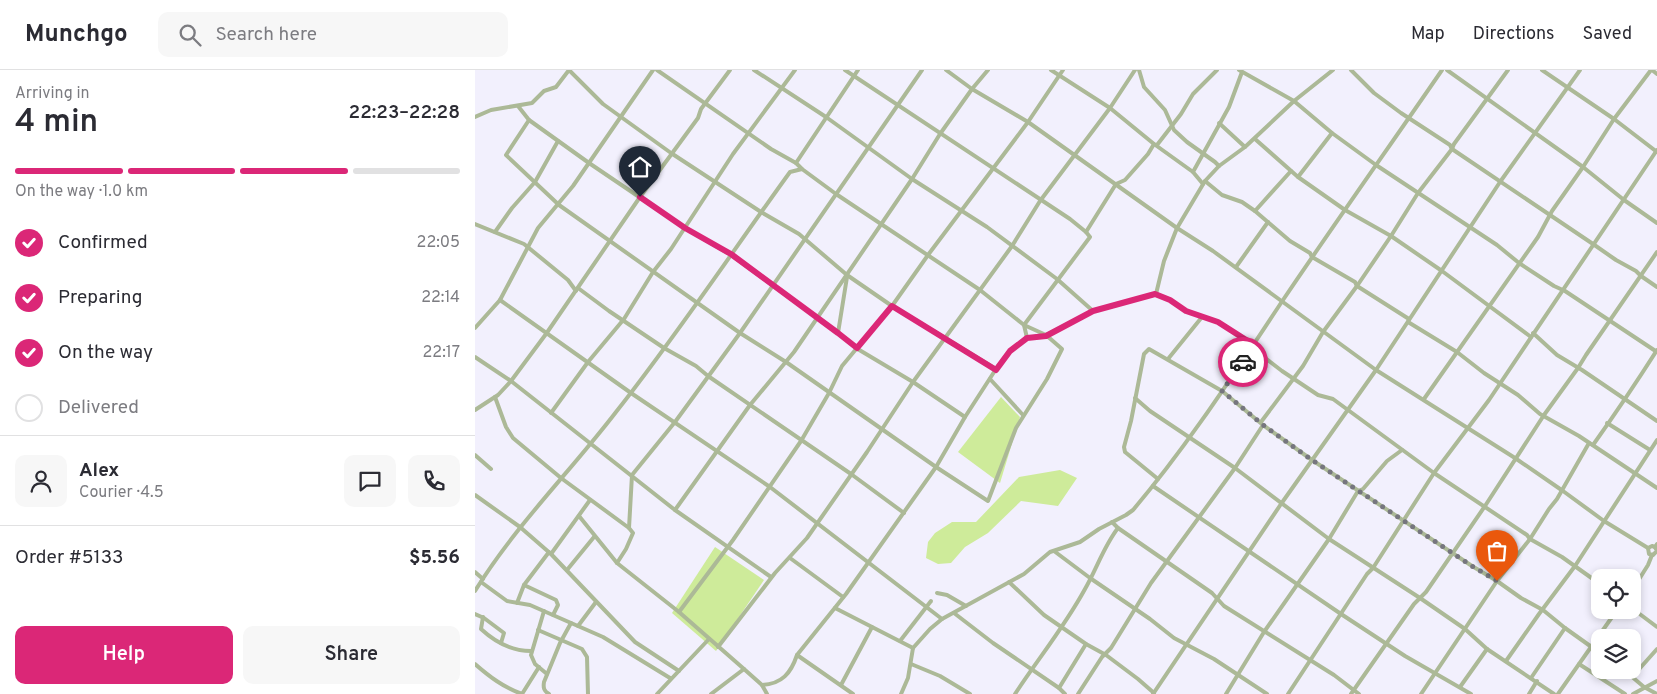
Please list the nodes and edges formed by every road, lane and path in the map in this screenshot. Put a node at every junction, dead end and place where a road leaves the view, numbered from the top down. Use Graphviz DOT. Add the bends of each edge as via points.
graph roads {
  1 [pos="569,70"];
  2 [pos="653,70"];
  3 [pos="657,70"];
  4 [pos="730,70"];
  5 [pos="754,70"];
  6 [pos="795,70"];
  7 [pos="845,70"];
  8 [pos="858,70"];
  9 [pos="922,70"];
  10 [pos="946,70"];
  11 [pos="988,70"];
  12 [pos="1051,70"];
  13 [pos="1063,70"];
  14 [pos="1135,70"];
  15 [pos="1139,70"];
  16 [pos="1217,70"];
  17 [pos="1333,70"];
  18 [pos="1351,70"];
  19 [pos="1442,70"];
  20 [pos="1447,70"];
  21 [pos="1508,70"];
  22 [pos="1542,70"];
  23 [pos="1580,70"];
  24 [pos="1651,70"];
  25 [pos="1241,71"];
  26 [pos="1657,74"];
  27 [pos="854,76"];
  28 [pos="1060,76"];
  29 [pos="1567,87"];
  30 [pos="783,88"];
  31 [pos="972,89"];
  32 [pos="1486,98"];
  33 [pos="1295,101"];
  34 [pos="704,104"];
  35 [pos="897,105"];
  36 [pos="518,106"];
  37 [pos="1110,108"];
  38 [pos="475,117"];
  39 [pos="620,117"];
  40 [pos="826,117"];
  41 [pos="1409,118"];
  42 [pos="1614,119"];
  43 [pos="529,120"];
  44 [pos="1028,122"];
  45 [pos="1219,123"];
  46 [pos="1171,126"];
  47 [pos="750,133"];
  48 [pos="1536,133"];
  49 [pos="941,134"];
  50 [pos="1332,134"];
  51 [pos="1255,138"];
  52 [pos="558,141"];
  53 [pos="1155,145"];
  54 [pos="1245,147"];
  55 [pos="868,148"];
  56 [pos="1452,149"];
  57 [pos="1657,151"];
  58 [pos="671,153"];
  59 [pos="1202,154"];
  60 [pos="1075,155"];
  61 [pos="589,163"];
  62 [pos="796,163"];
  63 [pos="1376,165"];
  64 [pos="1219,166"];
  65 [pos="1583,167"];
  66 [pos="802,169"];
  67 [pos="993,169"];
  68 [pos="1291,171"];
  69 [pos="1193,172"];
  70 [pos="1298,177"];
  71 [pos="912,179"];
  72 [pos="535,182"];
  73 [pos="714,182"];
  74 [pos="1500,182"];
  75 [pos="1204,183"];
  76 [pos="1115,184"];
  77 [pos="1417,193"];
  78 [pos="836,194"];
  79 [pos="640,197"];
  80 [pos="1624,200"];
  81 [pos="1041,201"];
  82 [pos="559,205"];
  83 [pos="962,210"];
  84 [pos="1345,210"];
  85 [pos="1255,211"];
  86 [pos="761,212"];
  87 [pos="1550,216"];
  88 [pos="1268,222"];
  89 [pos="1657,223"];
  90 [pos="477,224"];
  91 [pos="882,224"];
  92 [pos="685,228"];
  93 [pos="1177,228"];
  94 [pos="1470,228"];
  95 [pos="475,230"];
  96 [pos="495,232"];
  97 [pos="1086,232"];
  98 [pos="1391,236"];
  99 [pos="805,240"];
  100 [pos="611,242"];
  101 [pos="1593,244"];
  102 [pos="527,246"];
  103 [pos="1012,246"];
  104 [pos="1657,252"];
  105 [pos="731,254"];
  106 [pos="928,255"];
  107 [pos="1312,257"];
  108 [pos="1519,263"];
  109 [pos="1236,267"];
  110 [pos="1441,271"];
  111 [pos="653,272"];
  112 [pos="847,275"];
  113 [pos="1641,276"];
  114 [pos="1057,280"];
  115 [pos="772,286"];
  116 [pos="1357,286"];
  117 [pos="1657,287"];
  118 [pos="577,290"];
  119 [pos="980,290"];
  120 [pos="1562,290"];
  121 [pos="1155,294"];
  122 [pos="501,300"];
  123 [pos="1282,302"];
  124 [pos="696,303"];
  125 [pos="892,306"];
  126 [pos="1489,307"];
  127 [pos="1093,311"];
  128 [pos="1202,317"];
  129 [pos="817,318"];
  130 [pos="624,319"];
  131 [pos="1409,320"];
  132 [pos="1609,321"];
  133 [pos="1024,325"];
  134 [pos="475,328"];
  135 [pos="1323,332"];
  136 [pos="740,333"];
  137 [pos="838,333"];
  138 [pos="546,334"];
  139 [pos="1532,335"];
  140 [pos="1046,336"];
  141 [pos="1027,338"];
  142 [pos="945,339"];
  143 [pos="1253,347"];
  144 [pos="664,348"];
  145 [pos="857,348"];
  146 [pos="1457,352"];
  147 [pos="1657,352"];
  148 [pos="475,357"];
  149 [pos="1168,359"];
  150 [pos="588,362"];
  151 [pos="786,362"];
  152 [pos="1578,368"];
  153 [pos="996,370"];
  154 [pos="1376,370"];
  155 [pos="708,376"];
  156 [pos="990,379"];
  157 [pos="1294,379"];
  158 [pos="511,381"];
  159 [pos="913,382"];
  160 [pos="1500,382"];
  161 [pos="1222,391"];
  162 [pos="631,393"];
  163 [pos="829,393"];
  164 [pos="495,397"];
  165 [pos="1135,398"];
  166 [pos="1424,399"];
  167 [pos="1626,400"];
  168 [pos="750,405"];
  169 [pos="475,410"];
  170 [pos="1348,410"];
  171 [pos="551,413"];
  172 [pos="1023,415"];
  173 [pos="1544,415"];
  174 [pos="965,417"];
  175 [pos="1657,421"];
  176 [pos="675,422"];
  177 [pos="1262,423"];
  178 [pos="1607,423"];
  179 [pos="1467,428"];
  180 [pos="882,429"];
  181 [pos="1190,438"];
  182 [pos="1657,440"];
  183 [pos="801,441"];
  184 [pos="1591,444"];
  185 [pos="590,445"];
  186 [pos="1401,450"];
  187 [pos="1650,450"];
  188 [pos="718,451"];
  189 [pos="475,455"];
  190 [pos="1515,458"];
  191 [pos="1312,460"];
  192 [pos="936,467"];
  193 [pos="1235,468"];
  194 [pos="491,469"];
  195 [pos="1636,472"];
  196 [pos="1434,473"];
  197 [pos="851,474"];
  198 [pos="632,475"];
  199 [pos="561,478"];
  200 [pos="1158,479"];
  201 [pos="1153,486"];
  202 [pos="770,487"];
  203 [pos="1657,488"];
  204 [pos="1563,490"];
  205 [pos="1359,491"];
  206 [pos="475,495"];
  207 [pos="590,500"];
  208 [pos="1281,504"];
  209 [pos="1485,506"];
  210 [pos="675,510"];
  211 [pos="903,513"];
  212 [pos="579,516"];
  213 [pos="1198,517"];
  214 [pos="1403,520"];
  215 [pos="1604,521"];
  216 [pos="817,522"];
  217 [pos="1112,522"];
  218 [pos="520,527"];
  219 [pos="629,528"];
  220 [pos="1117,528"];
  221 [pos="594,537"];
  222 [pos="1329,539"];
  223 [pos="1530,539"];
  224 [pos="1656,545"];
  225 [pos="727,548"];
  226 [pos="1649,548"];
  227 [pos="1054,551"];
  228 [pos="1249,552"];
  229 [pos="1452,552"];
  230 [pos="550,553"];
  231 [pos="1655,555"];
  232 [pos="789,558"];
  233 [pos="1168,562"];
  234 [pos="617,563"];
  235 [pos="868,563"];
  236 [pos="1575,566"];
  237 [pos="1373,568"];
  238 [pos="567,570"];
  239 [pos="475,572"];
  240 [pos="1641,576"];
  241 [pos="771,577"];
  242 [pos="1090,578"];
  243 [pos="1591,578"];
  244 [pos="482,580"];
  245 [pos="1497,581"];
  246 [pos="1009,582"];
  247 [pos="1297,583"];
  248 [pos="524,585"];
  249 [pos="475,591"];
  250 [pos="937,593"];
  251 [pos="843,597"];
  252 [pos="1420,598"];
  253 [pos="1217,599"];
  254 [pos="931,601"];
  255 [pos="596,602"];
  256 [pos="517,603"];
  257 [pos="966,606"];
  258 [pos="926,607"];
  259 [pos="835,608"];
  260 [pos="1135,609"];
  261 [pos="1543,610"];
  262 [pos="544,611"];
  263 [pos="679,612"];
  264 [pos="954,613"];
  265 [pos="475,614"];
  266 [pos="1341,614"];
  267 [pos="553,615"];
  268 [pos="1641,615"];
  269 [pos="483,617"];
  270 [pos="942,619"];
  271 [pos="571,623"];
  272 [pos="578,626"];
  273 [pos="1061,626"];
  274 [pos="872,627"];
  275 [pos="1657,627"];
  276 [pos="1565,628"];
  277 [pos="1465,629"];
  278 [pos="538,630"];
  279 [pos="1264,632"];
  280 [pos="709,639"];
  281 [pos="561,640"];
  282 [pos="900,641"];
  283 [pos="501,643"];
  284 [pos="1387,643"];
  285 [pos="1086,644"];
  286 [pos="1185,645"];
  287 [pos="1591,646"];
  288 [pos="718,647"];
  289 [pos="643,648"];
  290 [pos="913,648"];
  291 [pos="1487,649"];
  292 [pos="1657,649"];
  293 [pos="531,651"];
  294 [pos="797,655"];
  295 [pos="1106,655"];
  296 [pos="637,658"];
  297 [pos="1310,660"];
  298 [pos="1506,662"];
  299 [pos="475,664"];
  300 [pos="911,664"];
  301 [pos="1579,664"];
  302 [pos="539,667"];
  303 [pos="1641,667"];
  304 [pos="1031,668"];
  305 [pos="744,669"];
  306 [pos="679,671"];
  307 [pos="547,674"];
  308 [pos="1436,674"];
  309 [pos="1238,675"];
  310 [pos="670,678"];
  311 [pos="1531,678"];
  312 [pos="1636,679"];
  313 [pos="1657,680"];
  314 [pos="1537,681"];
  315 [pos="762,685"];
  316 [pos="841,685"];
  317 [pos="1460,687"];
  318 [pos="1644,687"];
  319 [pos="507,688"];
  320 [pos="1059,688"];
  321 [pos="1352,692"];
  322 [pos="505,694"];
  323 [pos="522,694"];
  324 [pos="549,694"];
  325 [pos="588,694"];
  326 [pos="657,694"];
  327 [pos="712,694"];
  328 [pos="767,694"];
  329 [pos="853,694"];
  330 [pos="901,694"];
  331 [pos="970,694"];
  332 [pos="1015,694"];
  333 [pos="1065,694"];
  334 [pos="1078,694"];
  335 [pos="1154,694"];
  336 [pos="1226,694"];
  337 [pos="1267,694"];
  338 [pos="1288,694"];
  339 [pos="1359,694"];
  340 [pos="1421,694"];
  341 [pos="1471,694"];
  342 [pos="1529,694"];
  343 [pos="1554,694"];
  344 [pos="1558,694"];
  345 [pos="1625,694"];
  346 [pos="1633,694"];
  347 [pos="1657,694"];
  1 -- 36 [label="street" via="556,86 544,91 532,103"];
  1 -- 39 [label="street"];
  2 -- 39 [label="street"];
  3 -- 34 [label="street"];
  4 -- 34 [label="street"];
  5 -- 30 [label="street"];
  6 -- 30 [label="street"];
  7 -- 27 [label="street"];
  8 -- 27 [label="street"];
  9 -- 35 [label="street"];
  10 -- 31 [label="street"];
  11 -- 31 [label="street"];
  12 -- 28 [label="street"];
  13 -- 28 [label="street"];
  14 -- 37 [label="street"];
  15 -- 46 [label="street" via="1144,87 1165,110"];
  16 -- 46 [label="street" via="1193,94"];
  17 -- 33 [label="street"];
  18 -- 41 [label="street" via="1374,93"];
  19 -- 41 [label="street"];
  20 -- 32 [label="street"];
  21 -- 32 [label="street"];
  22 -- 29 [label="street"];
  23 -- 29 [label="street"];
  24 -- 26 [label="street"];
  24 -- 42 [label="street"];
  25 -- 33 [label="street"];
  25 -- 45 [label="street" via="1237,88"];
  27 -- 35 [label="street"];
  27 -- 40 [label="street"];
  28 -- 37 [label="street"];
  28 -- 44 [label="street"];
  29 -- 42 [label="street"];
  29 -- 48 [label="street"];
  30 -- 40 [label="street"];
  30 -- 47 [label="street"];
  31 -- 44 [label="street"];
  31 -- 49 [label="street"];
  32 -- 48 [label="street"];
  32 -- 56 [label="street"];
  33 -- 50 [label="street"];
  33 -- 51 [label="street"];
  34 -- 47 [label="street"];
  34 -- 58 [label="street" via="698,118"];
  35 -- 49 [label="street"];
  35 -- 55 [label="street"];
  36 -- 38 [label="street" via="491,110"];
  36 -- 43 [label="street"];
  37 -- 53 [label="street"];
  37 -- 60 [label="street"];
  39 -- 58 [label="street"];
  39 -- 61 [label="street"];
  40 -- 55 [label="street"];
  40 -- 62 [label="street"];
  41 -- 56 [label="street"];
  41 -- 63 [label="street"];
  42 -- 57 [label="street"];
  42 -- 65 [label="street"];
  43 -- 52 [label="street"];
  43 -- 72 [label="street" via="506,155"];
  44 -- 60 [label="street"];
  44 -- 67 [label="street"];
  45 -- 54 [label="street"];
  45 -- 59 [label="street"];
  46 -- 53 [label="street"];
  46 -- 59 [label="street"];
  47 -- 62 [label="street"];
  47 -- 73 [label="street"];
  48 -- 65 [label="street"];
  48 -- 74 [label="street"];
  49 -- 67 [label="street"];
  49 -- 71 [label="street"];
  50 -- 63 [label="street"];
  50 -- 70 [label="street"];
  51 -- 54 [label="street"];
  51 -- 68 [label="street"];
  52 -- 61 [label="street"];
  52 -- 72 [label="street"];
  53 -- 69 [label="street"];
  53 -- 76 [label="street" via="1125,180"];
  54 -- 64 [label="street"];
  55 -- 71 [label="street"];
  55 -- 78 [label="street"];
  56 -- 74 [label="street"];
  56 -- 77 [label="street"];
  57 -- 80 [label="street"];
  58 -- 73 [label="street"];
  58 -- 79 [label="street"];
  59 -- 64 [label="street"];
  59 -- 69 [label="street"];
  60 -- 76 [label="street"];
  60 -- 81 [label="street"];
  61 -- 79 [label="street"];
  61 -- 82 [label="street"];
  62 -- 66 [label="street"];
  63 -- 77 [label="street"];
  63 -- 84 [label="street"];
  64 -- 75 [label="street"];
  65 -- 80 [label="street"];
  65 -- 87 [label="street"];
  66 -- 78 [label="street"];
  66 -- 86 [label="street" via="790,172"];
  67 -- 81 [label="street"];
  67 -- 83 [label="street"];
  68 -- 70 [label="street"];
  68 -- 85 [label="street"];
  69 -- 75 [label="street"];
  70 -- 84 [label="street"];
  71 -- 83 [label="street"];
  71 -- 91 [label="street"];
  72 -- 82 [label="street"];
  72 -- 96 [label="street"];
  73 -- 86 [label="street"];
  73 -- 92 [label="street"];
  74 -- 87 [label="street"];
  74 -- 94 [label="street"];
  75 -- 85 [label="street"];
  75 -- 93 [label="street"];
  76 -- 93 [label="street"];
  76 -- 97 [label="street"];
  77 -- 94 [label="street"];
  77 -- 98 [label="street"];
  78 -- 91 [label="street"];
  78 -- 99 [label="street"];
  79 -- 92 [label="street"];
  79 -- 100 [label="street"];
  80 -- 89 [label="street"];
  80 -- 101 [label="street"];
  81 -- 97 [label="street"];
  81 -- 103 [label="street"];
  82 -- 100 [label="street"];
  82 -- 102 [label="street"];
  83 -- 103 [label="street"];
  83 -- 106 [label="street"];
  84 -- 98 [label="street"];
  84 -- 107 [label="street"];
  85 -- 88 [label="street"];
  86 -- 99 [label="street"];
  86 -- 105 [label="street"];
  87 -- 101 [label="street"];
  87 -- 108 [label="street"];
  88 -- 107 [label="street"];
  88 -- 109 [label="street"];
  90 -- 95 [label="street"];
  90 -- 96 [label="street"];
  91 -- 106 [label="street"];
  91 -- 112 [label="street"];
  92 -- 105 [label="street"];
  92 -- 111 [label="street"];
  93 -- 109 [label="street"];
  93 -- 121 [label="street"];
  94 -- 108 [label="street"];
  94 -- 110 [label="street"];
  96 -- 102 [label="street"];
  97 -- 114 [label="street" via="1090,237"];
  98 -- 110 [label="street"];
  98 -- 116 [label="street"];
  99 -- 112 [label="street"];
  99 -- 115 [label="street"];
  100 -- 111 [label="street"];
  100 -- 118 [label="street"];
  101 -- 113 [label="street"];
  101 -- 120 [label="street"];
  102 -- 118 [label="street"];
  102 -- 122 [label="street"];
  103 -- 114 [label="street"];
  103 -- 119 [label="street"];
  104 -- 113 [label="street"];
  105 -- 115 [label="street"];
  105 -- 124 [label="street"];
  106 -- 119 [label="street"];
  106 -- 125 [label="street"];
  107 -- 116 [label="street"];
  107 -- 123 [label="street"];
  108 -- 120 [label="street"];
  108 -- 126 [label="street"];
  109 -- 123 [label="street"];
  110 -- 126 [label="street"];
  110 -- 131 [label="street"];
  111 -- 124 [label="street"];
  111 -- 130 [label="street"];
  112 -- 125 [label="street"];
  112 -- 129 [label="street"];
  112 -- 137 [label="street"];
  113 -- 117 [label="street"];
  113 -- 132 [label="street"];
  114 -- 127 [label="street"];
  114 -- 133 [label="street"];
  115 -- 129 [label="street"];
  115 -- 136 [label="street"];
  116 -- 131 [label="street"];
  116 -- 135 [label="street"];
  118 -- 130 [label="street"];
  118 -- 138 [label="street"];
  119 -- 133 [label="street"];
  119 -- 142 [label="street"];
  120 -- 132 [label="street"];
  120 -- 139 [label="street"];
  121 -- 127 [label="street"];
  121 -- 128 [label="street"];
  122 -- 134 [label="street"];
  122 -- 138 [label="street"];
  123 -- 135 [label="street"];
  123 -- 143 [label="street"];
  124 -- 136 [label="street"];
  124 -- 144 [label="street"];
  125 -- 142 [label="street"];
  125 -- 145 [label="street"];
  126 -- 139 [label="street"];
  126 -- 146 [label="street"];
  127 -- 140 [label="street"];
  128 -- 143 [label="street" via="1218,322"];
  128 -- 149 [label="street"];
  129 -- 137 [label="street"];
  129 -- 151 [label="street"];
  130 -- 144 [label="street"];
  130 -- 150 [label="street"];
  131 -- 146 [label="street"];
  131 -- 154 [label="street"];
  132 -- 147 [label="street"];
  132 -- 152 [label="street"];
  133 -- 140 [label="street"];
  133 -- 141 [label="street"];
  135 -- 154 [label="street"];
  135 -- 157 [label="street"];
  136 -- 151 [label="street"];
  136 -- 155 [label="street"];
  137 -- 145 [label="street"];
  138 -- 150 [label="street"];
  138 -- 158 [label="street"];
  139 -- 152 [label="street"];
  139 -- 160 [label="street"];
  140 -- 141 [label="street"];
  140 -- 172 [label="street" via="1063,349"];
  141 -- 153 [label="street" via="1010,351"];
  142 -- 153 [label="street"];
  142 -- 159 [label="street"];
  143 -- 157 [label="street"];
  143 -- 161 [label="street"];
  144 -- 155 [label="street"];
  144 -- 162 [label="street"];
  145 -- 159 [label="street"];
  145 -- 163 [label="street"];
  146 -- 160 [label="street"];
  146 -- 166 [label="street"];
  147 -- 167 [label="street"];
  148 -- 158 [label="street"];
  149 -- 161 [label="street"];
  149 -- 165 [label="street" via="1149,349 1145,351"];
  150 -- 162 [label="street"];
  150 -- 171 [label="street"];
  151 -- 163 [label="street"];
  151 -- 168 [label="street"];
  152 -- 167 [label="street"];
  152 -- 173 [label="street"];
  153 -- 156 [label="street"];
  154 -- 166 [label="street"];
  154 -- 170 [label="street"];
  155 -- 168 [label="street"];
  155 -- 176 [label="street"];
  156 -- 172 [label="street"];
  156 -- 174 [label="street"];
  157 -- 170 [label="street"];
  157 -- 177 [label="street"];
  158 -- 164 [label="street"];
  158 -- 171 [label="street"];
  159 -- 174 [label="street"];
  159 -- 180 [label="street"];
  160 -- 173 [label="street"];
  160 -- 179 [label="street"];
  161 -- 177 [label="street"];
  161 -- 181 [label="street"];
  162 -- 176 [label="street"];
  162 -- 185 [label="street"];
  163 -- 180 [label="street"];
  163 -- 183 [label="street"];
  164 -- 169 [label="street"];
  164 -- 199 [label="street" via="513,438"];
  165 -- 181 [label="street"];
  165 -- 200 [label="street" via="1125,452"];
  166 -- 179 [label="street"];
  167 -- 175 [label="street"];
  167 -- 178 [label="street"];
  168 -- 183 [label="street"];
  168 -- 188 [label="street"];
  170 -- 186 [label="street"];
  170 -- 191 [label="street"];
  171 -- 185 [label="street"];
  172 -- 192 [label="street" via="988,501"];
  173 -- 184 [label="street"];
  173 -- 190 [label="street"];
  174 -- 192 [label="street"];
  176 -- 188 [label="street"];
  176 -- 198 [label="street"];
  177 -- 191 [label="street"];
  177 -- 193 [label="street"];
  178 -- 184 [label="street"];
  178 -- 187 [label="street"];
  179 -- 190 [label="street"];
  179 -- 196 [label="street"];
  180 -- 192 [label="street"];
  180 -- 197 [label="street"];
  181 -- 193 [label="street"];
  181 -- 200 [label="street"];
  182 -- 187 [label="street"];
  183 -- 197 [label="street"];
  183 -- 202 [label="street"];
  184 -- 195 [label="street"];
  184 -- 204 [label="street"];
  185 -- 198 [label="street"];
  185 -- 199 [label="street"];
  186 -- 196 [label="street"];
  186 -- 205 [label="street"];
  187 -- 195 [label="street"];
  188 -- 202 [label="street"];
  188 -- 210 [label="street"];
  189 -- 194 [label="street"];
  190 -- 204 [label="street"];
  190 -- 209 [label="street"];
  191 -- 205 [label="street"];
  191 -- 208 [label="street"];
  192 -- 211 [label="street"];
  193 -- 208 [label="street"];
  193 -- 213 [label="street"];
  195 -- 203 [label="street"];
  195 -- 215 [label="street"];
  196 -- 209 [label="street"];
  196 -- 214 [label="street"];
  197 -- 211 [label="street"];
  197 -- 216 [label="street"];
  198 -- 210 [label="street"];
  198 -- 219 [label="street"];
  199 -- 207 [label="street"];
  199 -- 218 [label="street"];
  200 -- 201 [label="street"];
  201 -- 213 [label="street"];
  201 -- 217 [label="street" via="1133,510"];
  202 -- 216 [label="street"];
  202 -- 225 [label="street"];
  204 -- 215 [label="street"];
  204 -- 223 [label="street"];
  205 -- 214 [label="street"];
  205 -- 222 [label="street"];
  206 -- 218 [label="street"];
  207 -- 212 [label="street"];
  207 -- 219 [label="street"];
  208 -- 222 [label="street"];
  208 -- 228 [label="street"];
  209 -- 223 [label="street"];
  209 -- 229 [label="street"];
  210 -- 225 [label="street"];
  211 -- 235 [label="street"];
  212 -- 221 [label="street"];
  212 -- 230 [label="street"];
  213 -- 228 [label="street"];
  213 -- 233 [label="street"];
  214 -- 229 [label="street"];
  214 -- 237 [label="street"];
  215 -- 226 [label="street"];
  215 -- 236 [label="street"];
  216 -- 232 [label="street"];
  216 -- 235 [label="street"];
  217 -- 220 [label="street"];
  217 -- 227 [label="street" via="1079,542"];
  218 -- 230 [label="street"];
  218 -- 244 [label="street"];
  219 -- 234 [label="street" via="633,533"];
  220 -- 233 [label="street"];
  220 -- 242 [label="street"];
  221 -- 234 [label="street"];
  221 -- 238 [label="street"];
  222 -- 237 [label="street"];
  222 -- 247 [label="street"];
  223 -- 236 [label="street"];
  223 -- 245 [label="street"];
  224 -- 226 [label="street"];
  224 -- 231 [label="street"];
  225 -- 241 [label="street"];
  225 -- 263 [label="street"];
  226 -- 231 [label="street" via="1649,552"];
  227 -- 242 [label="street"];
  227 -- 246 [label="street"];
  228 -- 247 [label="street"];
  228 -- 253 [label="street"];
  229 -- 245 [label="street"];
  229 -- 252 [label="street"];
  230 -- 238 [label="street"];
  230 -- 248 [label="street"];
  231 -- 240 [label="street"];
  232 -- 241 [label="street"];
  232 -- 251 [label="street"];
  233 -- 253 [label="street"];
  233 -- 260 [label="street"];
  234 -- 263 [label="street"];
  235 -- 251 [label="street"];
  235 -- 258 [label="street"];
  236 -- 243 [label="street"];
  236 -- 261 [label="street"];
  237 -- 252 [label="street"];
  237 -- 266 [label="street"];
  238 -- 255 [label="street"];
  239 -- 244 [label="street"];
  241 -- 288 [label="street"];
  242 -- 260 [label="street"];
  242 -- 273 [label="street"];
  244 -- 249 [label="street"];
  244 -- 256 [label="street" via="507,601"];
  245 -- 261 [label="street"];
  245 -- 277 [label="street"];
  246 -- 257 [label="street"];
  246 -- 273 [label="street"];
  247 -- 266 [label="street"];
  247 -- 279 [label="street"];
  248 -- 256 [label="street"];
  248 -- 267 [label="street" via="556,600 558,604"];
  250 -- 257 [label="street"];
  251 -- 259 [label="street"];
  252 -- 277 [label="street"];
  252 -- 284 [label="street"];
  253 -- 279 [label="street"];
  253 -- 286 [label="street"];
  254 -- 258 [label="street"];
  255 -- 272 [label="street"];
  255 -- 289 [label="street"];
  256 -- 262 [label="street"];
  257 -- 264 [label="street"];
  258 -- 270 [label="street"];
  258 -- 282 [label="street"];
  259 -- 274 [label="street"];
  259 -- 294 [label="street"];
  260 -- 286 [label="street"];
  260 -- 295 [label="street"];
  261 -- 276 [label="street"];
  261 -- 298 [label="street"];
  262 -- 267 [label="street"];
  262 -- 278 [label="street"];
  263 -- 280 [label="street"];
  264 -- 270 [label="street"];
  264 -- 304 [label="street"];
  265 -- 269 [label="street"];
  266 -- 284 [label="street"];
  266 -- 297 [label="street"];
  267 -- 271 [label="street"];
  268 -- 275 [label="street"];
  269 -- 283 [label="street" via="481,629"];
  269 -- 283 [label="street" via="504,633"];
  270 -- 290 [label="street"];
  271 -- 272 [label="street"];
  271 -- 281 [label="street"];
  272 -- 296 [label="street"];
  273 -- 285 [label="street"];
  273 -- 304 [label="street"];
  274 -- 282 [label="street"];
  274 -- 316 [label="street"];
  276 -- 287 [label="street"];
  276 -- 311 [label="street"];
  277 -- 291 [label="street"];
  277 -- 308 [label="street"];
  278 -- 281 [label="street"];
  278 -- 293 [label="street"];
  279 -- 297 [label="street"];
  279 -- 309 [label="street"];
  280 -- 288 [label="street"];
  280 -- 306 [label="street"];
  281 -- 307 [label="street"];
  281 -- 325 [label="street" via="582,649 587,657"];
  282 -- 290 [label="street"];
  283 -- 293 [label="street" via="515,650"];
  284 -- 308 [label="street"];
  284 -- 321 [label="street"];
  285 -- 295 [label="street"];
  285 -- 320 [label="street"];
  286 -- 309 [label="street"];
  286 -- 335 [label="street"];
  287 -- 301 [label="street"];
  288 -- 305 [label="street"];
  289 -- 296 [label="street"];
  289 -- 306 [label="street"];
  290 -- 300 [label="street"];
  291 -- 298 [label="street"];
  291 -- 317 [label="street"];
  292 -- 303 [label="street"];
  293 -- 302 [label="street" via="532,660"];
  294 -- 315 [label="street" via="790,671 779,682"];
  294 -- 316 [label="street"];
  295 -- 334 [label="street"];
  295 -- 335 [label="street"];
  296 -- 310 [label="street"];
  297 -- 321 [label="street" via="1334,675"];
  297 -- 338 [label="street"];
  298 -- 311 [label="street"];
  299 -- 319 [label="street"];
  300 -- 330 [label="street"];
  300 -- 331 [label="street"];
  301 -- 344 [label="street"];
  301 -- 345 [label="street"];
  302 -- 307 [label="street"];
  302 -- 323 [label="street"];
  304 -- 320 [label="street"];
  304 -- 332 [label="street"];
  305 -- 315 [label="street"];
  305 -- 327 [label="street"];
  306 -- 310 [label="street"];
  307 -- 324 [label="street" via="543,687"];
  308 -- 317 [label="street"];
  308 -- 340 [label="street"];
  309 -- 336 [label="street"];
  309 -- 337 [label="street"];
  310 -- 326 [label="street"];
  311 -- 314 [label="street"];
  312 -- 318 [label="street"];
  313 -- 318 [label="street"];
  314 -- 342 [label="street"];
  314 -- 343 [label="street"];
  315 -- 328 [label="street"];
  316 -- 329 [label="street"];
  317 -- 341 [label="street"];
  318 -- 346 [label="street"];
  318 -- 347 [label="street"];
  319 -- 322 [label="street"];
  319 -- 323 [label="street"];
  320 -- 333 [label="street"];
  321 -- 339 [label="street"];
}
